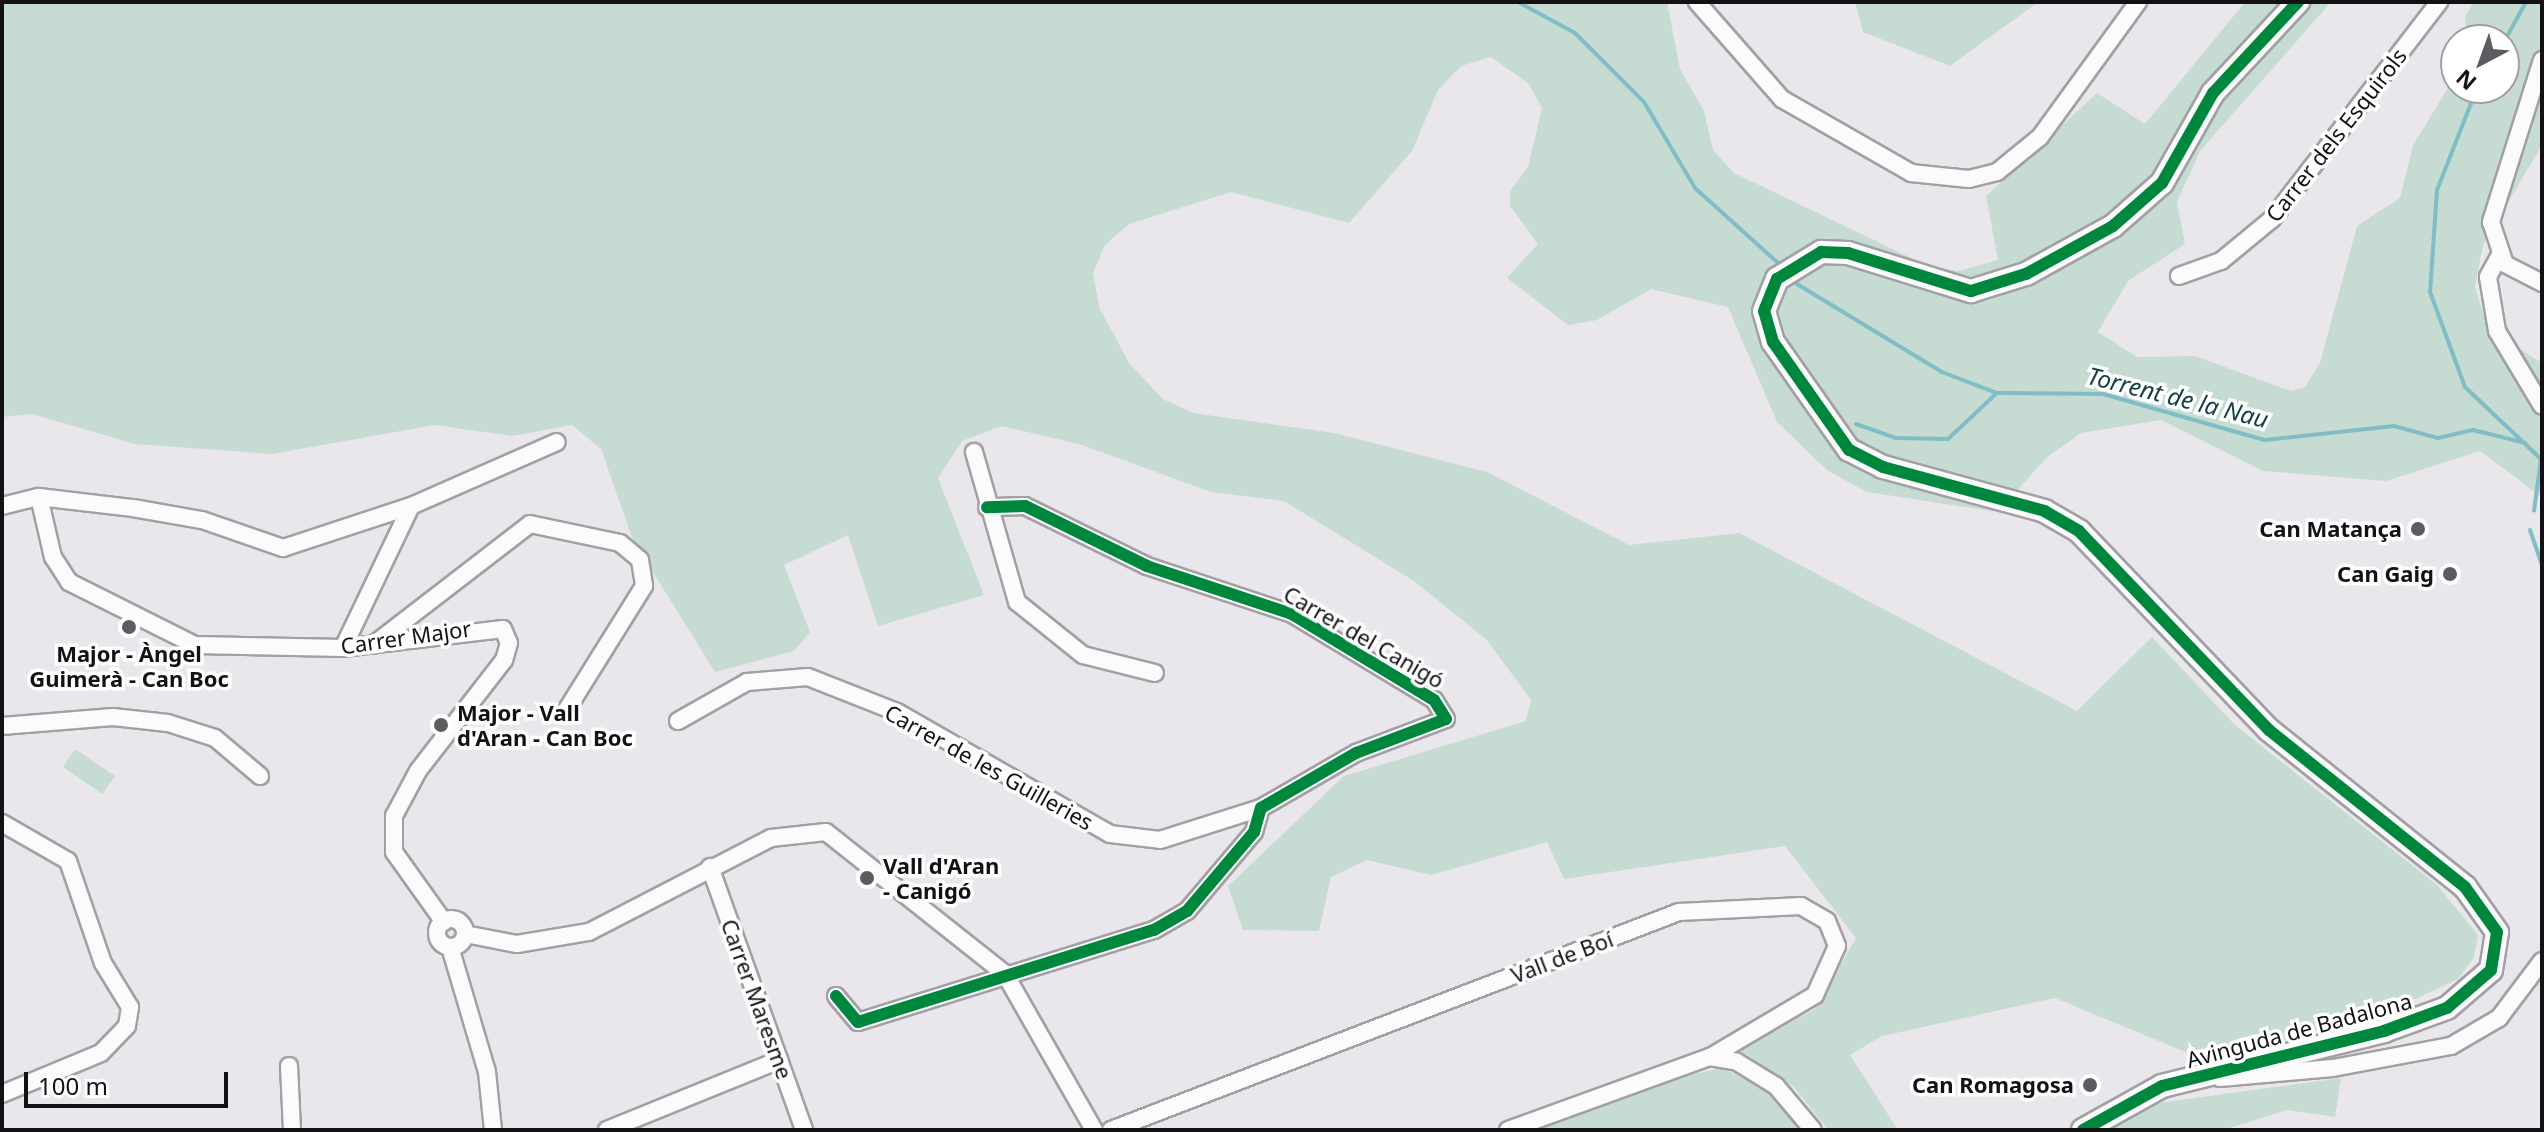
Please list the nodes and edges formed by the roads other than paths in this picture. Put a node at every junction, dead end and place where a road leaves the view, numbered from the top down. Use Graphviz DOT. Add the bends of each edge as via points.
graph roads {
  1 [pos="1697,2"];
  2 [pos="2138,2"];
  3 [pos="2298,2"];
  4 [pos="2439,2"];
  5 [pos="2542,60"];
  6 [pos="2500,255"];
  7 [pos="2179,276"];
  8 [pos="2542,283"];
  9 [pos="2542,406"];
  10 [pos="557,442"];
  11 [pos="974,452"];
  12 [pos="39,497"];
  13 [pos="2,506"];
  14 [pos="411,506"];
  15 [pos="987,507"];
  16 [pos="373,645"];
  17 [pos="343,648"];
  18 [pos="1155,673"];
  19 [pos="566,711"];
  20 [pos="678,721"];
  21 [pos="2,726"];
  22 [pos="260,776"];
  23 [pos="1261,808"];
  24 [pos="2,823"];
  25 [pos="710,867"];
  26 [pos="444,922"];
  27 [pos="465,934"];
  28 [pos="450,947"];
  29 [pos="2542,961"];
  30 [pos="1005,974"];
  31 [pos="836,996"];
  32 [pos="1710,1057"];
  33 [pos="779,1060"];
  34 [pos="289,1066"];
  35 [pos="2214,1076"];
  36 [pos="2,1094"];
  37 [pos="627,1128"];
  38 [pos="292,1130"];
  39 [pos="493,1130"];
  40 [pos="607,1130"];
  41 [pos="804,1130"];
  42 [pos="1094,1130"];
  43 [pos="1111,1130"];
  44 [pos="1508,1130"];
  45 [pos="1813,1130"];
  46 [pos="2083,1130"];
  1 -- 2 [label="street" via="1782,99 1911,173 1969,179 1997,172 2040,137"];
  3 -- 35 [label="street, Avinguda de Badalona" via="2213,93 2162,183 2113,226 2026,274 1971,291 1848,253 1821,252 1777,279 1765,324 1849,450 1883,467 2045,511 2079,531 2269,730 2465,887 2491,917 2499,942 2482,984 2447,1008"];
  4 -- 7 [label="street, Carrer dels Esquirols" via="2272,219 2221,261"];
  5 -- 6 [label="street" via="2495,192 2491,222"];
  6 -- 8 [label="street" via="2513,272"];
  6 -- 9 [label="street" via="2488,277 2497,331"];
  10 -- 14 [label="street"];
  11 -- 15 [label="street"];
  12 -- 13 [label="street"];
  12 -- 14 [label="street" via="202,520 283,548"];
  12 -- 17 [label="street, Carrer Major" via="60,571 122,614 195,645"];
  14 -- 17 [label="street"];
  15 -- 18 [label="street" via="1009,588 1027,613 1083,655"];
  15 -- 23 [label="street, Carrer del Canigó" via="1025,506 1147,566 1292,614 1446,712 1437,727 1356,753"];
  16 -- 17 [label="street, Carrer Major"];
  16 -- 19 [label="street" via="530,524 620,543 640,560 644,586"];
  16 -- 26 [label="street, Carrer Major" via="488,625 508,635 504,660 418,771 394,816 394,852"];
  20 -- 23 [label="street, Carrer de les Guilleries" via="747,682 808,677 897,712 1128,840 1160,840"];
  21 -- 22 [label="street" via="113,717 168,723 215,738"];
  23 -- 30 [label="street" via="1254,832 1177,919"];
  24 -- 36 [label="street" via="68,861 103,963 130,1007 127,1026 101,1053"];
  25 -- 27 [label="street" via="589,932 517,944"];
  25 -- 30 [label="street" via="794,830 826,832"];
  25 -- 33 [label="street, Carrer Maresme"];
  26 -- 27 [label="street" via="459,922"];
  26 -- 28 [label="street" via="437,937"];
  27 -- 28 [label="street"];
  28 -- 39 [label="street" via="487,1072"];
  29 -- 35 [label="street" via="2499,1018 2451,1046 2333,1068"];
  30 -- 31 [label="street" via="858,1022"];
  30 -- 42 [label="street"];
  32 -- 43 [label="street, Vall de Boí" via="1815,995 1837,946 1827,921 1801,906 1679,912"];
  32 -- 44 [label="street, Vall de Boí"];
  32 -- 45 [label="street" via="1737,1062 1776,1086"];
  33 -- 37 [label="street"];
  33 -- 41 [label="street, Carrer Maresme"];
  34 -- 38 [label="street"];
  35 -- 46 [label="street, Avinguda de Badalona" via="2141,1094"];
  37 -- 40 [label="street"];
}
